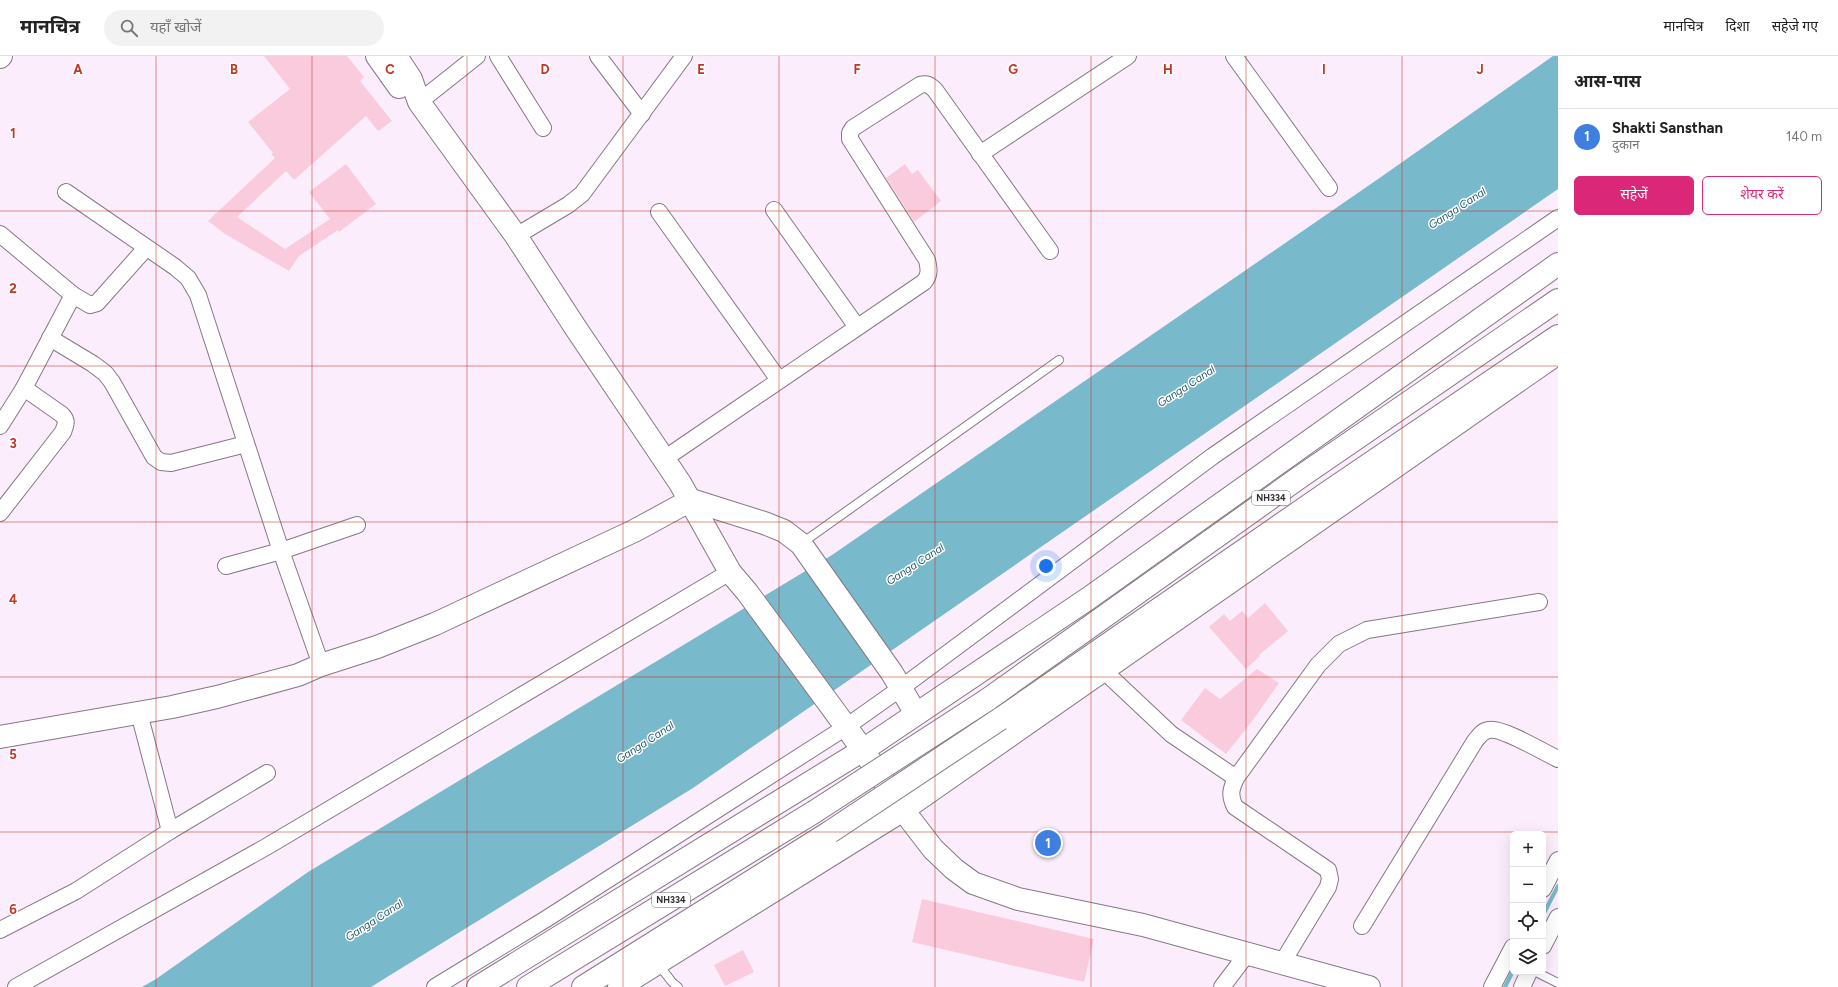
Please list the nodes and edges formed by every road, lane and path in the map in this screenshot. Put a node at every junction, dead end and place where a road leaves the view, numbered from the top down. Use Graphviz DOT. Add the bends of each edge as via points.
graph roads {
  1 [pos="377,56"];
  2 [pos="396,56"];
  3 [pos="477,56"];
  4 [pos="498,56"];
  5 [pos="598,56"];
  6 [pos="684,56"];
  7 [pos="1128,56"];
  8 [pos="1234,56"];
  9 [pos="419,102"];
  10 [pos="642,114"];
  11 [pos="543,128"];
  12 [pos="980,154"];
  13 [pos="1329,188"];
  14 [pos="66,192"];
  15 [pos="774,210"];
  16 [pos="659,212"];
  17 [pos="1558,218"];
  18 [pos="0,234"];
  19 [pos="516,236"];
  20 [pos="146,248"];
  21 [pos="1050,251"];
  22 [pos="1558,264"];
  23 [pos="73,296"];
  24 [pos="1558,300"];
  25 [pos="857,327"];
  26 [pos="1558,336"];
  27 [pos="50,338"];
  28 [pos="1558,354"];
  29 [pos="1059,360"];
  30 [pos="779,380"];
  31 [pos="24,388"];
  32 [pos="0,426"];
  33 [pos="246,444"];
  34 [pos="664,459"];
  35 [pos="691,500"];
  36 [pos="0,513"];
  37 [pos="357,525"];
  38 [pos="805,549"];
  39 [pos="281,551"];
  40 [pos="226,566"];
  41 [pos="730,572"];
  42 [pos="1540,602"];
  43 [pos="320,665"];
  44 [pos="1103,670"];
  45 [pos="897,680"];
  46 [pos="139,712"];
  47 [pos="916,714"];
  48 [pos="846,727"];
  49 [pos="0,737"];
  50 [pos="863,750"];
  51 [pos="1558,760"];
  52 [pos="267,773"];
  53 [pos="1236,778"];
  54 [pos="903,810"];
  55 [pos="170,831"];
  56 [pos="1558,860"];
  57 [pos="1546,883"];
  58 [pos="1558,917"];
  59 [pos="1362,926"];
  60 [pos="0,930"];
  61 [pos="1546,940"];
  62 [pos="1510,953"];
  63 [pos="1247,954"];
  64 [pos="657,963"];
  65 [pos="1282,963"];
  66 [pos="1528,975"];
  67 [pos="1542,975"];
  68 [pos="1331,982"];
  69 [pos="1558,983"];
  70 [pos="16,987"];
  71 [pos="435,987"];
  72 [pos="478,987"];
  73 [pos="528,987"];
  74 [pos="583,987"];
  75 [pos="619,987"];
  76 [pos="678,987"];
  77 [pos="1222,987"];
  78 [pos="1369,987"];
  79 [pos="1492,987"];
  80 [pos="1522,987"];
  1 -- 9 [label="main road" via="399,87"];
  2 -- 9 [label="main road" via="411,79"];
  3 -- 9 [label="street"];
  4 -- 11 [label="street"];
  5 -- 10 [label="street"];
  6 -- 10 [label="street"];
  7 -- 12 [label="street"];
  8 -- 13 [label="street"];
  9 -- 19 [label="main road"];
  10 -- 19 [label="street" via="582,194"];
  12 -- 21 [label="street"];
  12 -- 25 [label="street" via="935,90 925,84 850,132 850,139 927,260 929,269 924,282"];
  14 -- 20 [label="street"];
  15 -- 25 [label="street"];
  16 -- 30 [label="street"];
  17 -- 45 [label="street" via="1213,456"];
  18 -- 23 [label="street"];
  19 -- 34 [label="main road"];
  20 -- 23 [label="street" via="97,303 90,305"];
  20 -- 33 [label="street" via="188,278 198,296"];
  22 -- 47 [label="main road" via="1089,598"];
  23 -- 27 [label="street"];
  24 -- 73 [label="main road, NH334, bridge" via="1300,477 987,700 814,812"];
  25 -- 30 [label="street"];
  26 -- 74 [label="main road, NH334, bridge" via="1000,719 830,832"];
  27 -- 31 [label="street"];
  27 -- 33 [label="street" via="104,373 154,457 161,462 171,463"];
  28 -- 44 [label="main road"];
  29 -- 38 [label="lane"];
  30 -- 34 [label="street"];
  31 -- 32 [label="street"];
  31 -- 36 [label="street" via="65,417 66,424 63,432"];
  33 -- 39 [label="street"];
  34 -- 35 [label="main road"];
  35 -- 38 [label="main road" via="784,531"];
  35 -- 41 [label="main road"];
  35 -- 43 [label="main road" via="634,532 435,624 377,647"];
  37 -- 39 [label="street"];
  38 -- 45 [label="main road"];
  39 -- 40 [label="street"];
  39 -- 43 [label="street"];
  41 -- 48 [label="main road"];
  41 -- 70 [label="street" via="266,848"];
  42 -- 53 [label="street" via="1367,630 1339,644 1318,665"];
  43 -- 46 [label="main road" via="298,675 217,697"];
  44 -- 53 [label="street" via="1172,734"];
  44 -- 54 [label="main road"];
  45 -- 47 [label="main road"];
  45 -- 48 [label="street"];
  46 -- 49 [label="main road"];
  46 -- 55 [label="street"];
  47 -- 50 [label="main road"];
  48 -- 50 [label="main road"];
  48 -- 71 [label="street"];
  50 -- 54 [label="main road"];
  50 -- 72 [label="main road"];
  51 -- 59 [label="street" via="1501,731 1490,730 1481,733"];
  52 -- 55 [label="street"];
  53 -- 65 [label="street" via="1230,798 1235,807 1328,870 1328,888"];
  54 -- 63 [label="main road" via="933,849 954,869 973,882 1018,899 1143,925"];
  54 -- 64 [label="main road"];
  55 -- 60 [label="street" via="76,891"];
  56 -- 57 [label="street"];
  58 -- 61 [label="street"];
  62 -- 79 [label="street"];
  63 -- 65 [label="main road"];
  63 -- 77 [label="street"];
  64 -- 75 [label="main road"];
  64 -- 76 [label="lane"];
  65 -- 68 [label="main road"];
  66 -- 80 [label="street"];
  67 -- 69 [label="lane"];
  68 -- 78 [label="main road"];
}
